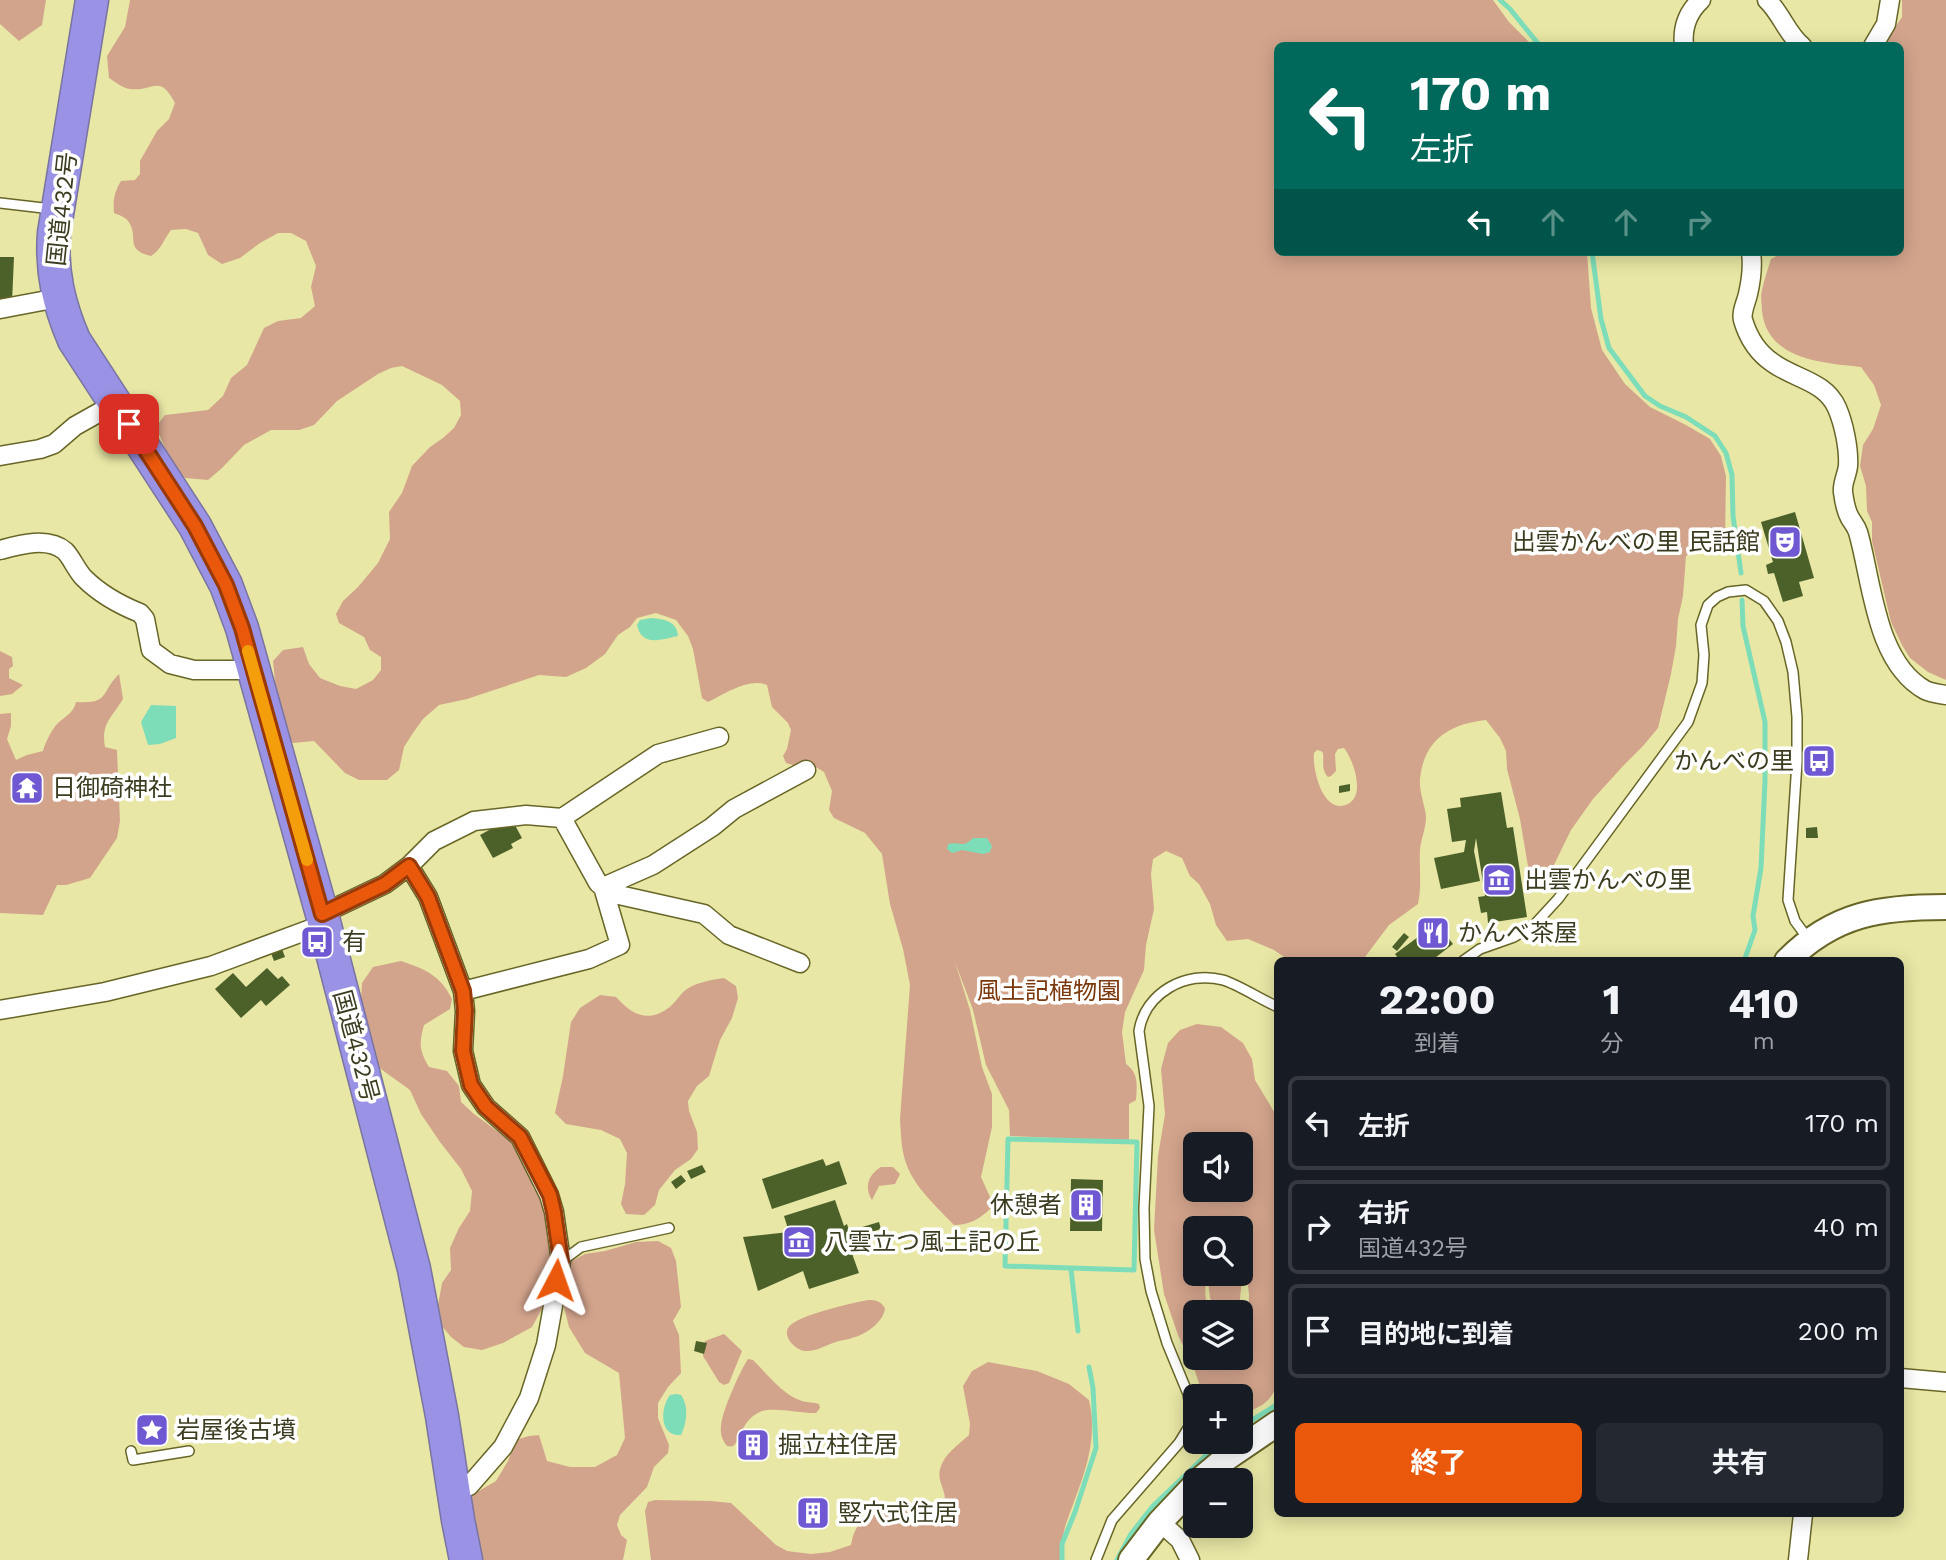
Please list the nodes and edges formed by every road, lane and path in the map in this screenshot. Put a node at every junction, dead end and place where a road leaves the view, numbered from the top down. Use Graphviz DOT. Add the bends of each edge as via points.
graph roads {
  1 [pos="92,0"];
  2 [pos="1701,0"];
  3 [pos="1767,0"];
  4 [pos="1890,0"];
  5 [pos="1684,42"];
  6 [pos="1797,42"];
  7 [pos="1875,42"];
  8 [pos="0,203"];
  9 [pos="57,209"];
  10 [pos="1751,256"];
  11 [pos="58,298"];
  12 [pos="0,309"];
  13 [pos="116,403"];
  14 [pos="0,456"];
  15 [pos="0,550"];
  16 [pos="254,670"];
  17 [pos="1946,695"];
  18 [pos="719,737"];
  19 [pos="806,770"];
  20 [pos="562,818"];
  21 [pos="409,866"];
  22 [pos="603,887"];
  23 [pos="1946,907"];
  24 [pos="323,919"];
  25 [pos="1809,940"];
  26 [pos="1469,957"];
  27 [pos="1791,957"];
  28 [pos="800,962"];
  29 [pos="463,991"];
  30 [pos="1274,1005"];
  31 [pos="0,1010"];
  32 [pos="669,1228"];
  33 [pos="561,1261"];
  34 [pos="1904,1378"];
  35 [pos="1946,1382"];
  36 [pos="1274,1426"];
  37 [pos="131,1451"];
  38 [pos="189,1451"];
  39 [pos="1214,1468"];
  40 [pos="453,1490"];
  41 [pos="1183,1498"];
  42 [pos="1803,1517"];
  43 [pos="1160,1522"];
  44 [pos="466,1560"];
  45 [pos="1096,1560"];
  46 [pos="1131,1560"];
  47 [pos="1190,1560"];
  48 [pos="1798,1560"];
  1 -- 9 [label="highway, 国道432号"];
  2 -- 5 [label="street" via="1686,23"];
  3 -- 6 [label="street"];
  4 -- 7 [label="street" via="1886,24"];
  8 -- 9 [label="lane"];
  9 -- 11 [label="highway, 国道432号" via="52,254"];
  10 -- 17 [label="street" via="1742,316 1748,335 1773,363 1829,395 1838,410 1847,453 1843,489 1848,515 1857,528 1881,630 1903,670 1926,690"];
  11 -- 12 [label="street"];
  11 -- 13 [label="highway, 国道432号" via="74,340"];
  13 -- 14 [label="street" via="54,444"];
  13 -- 16 [label="highway, 国道432号" via="195,526 226,585"];
  15 -- 16 [label="street" via="37,543 54,544 65,551 99,591 140,613 151,650 170,664 194,670"];
  16 -- 24 [label="highway, 国道432号"];
  18 -- 20 [label="street" via="658,754"];
  19 -- 22 [label="street" via="734,809 653,865"];
  20 -- 21 [label="street" via="526,815 474,821 434,841"];
  20 -- 22 [label="street"];
  21 -- 24 [label="street"];
  21 -- 29 [label="street" via="428,897"];
  22 -- 28 [label="street" via="610,893 704,914 729,935"];
  22 -- 29 [label="street" via="620,945 589,959"];
  23 -- 25 [label="main road" via="1859,915"];
  24 -- 31 [label="street" via="211,965 105,992"];
  24 -- 40 [label="highway, 国道432号" via="414,1269"];
  25 -- 26 [label="lane" via="1795,921 1788,900 1797,762 1793,672 1778,621 1764,601 1746,590 1728,592 1708,605 1701,625 1702,683 1688,722 1558,899 1535,924"];
  25 -- 27 [label="main road"];
  29 -- 33 [label="street" via="463,1051 471,1085 486,1107 520,1137 550,1195"];
  30 -- 45 [label="lane" via="1223,980 1200,978 1166,988 1141,1019 1149,1107 1145,1259 1191,1413 1190,1425 1179,1443 1112,1520"];
  32 -- 33 [label="lane" via="581,1247"];
  33 -- 40 [label="street" via="546,1345 530,1398 503,1447 469,1486"];
  34 -- 35 [label="street"];
  36 -- 39 [label="main road"];
  37 -- 38 [label="lane" via="133,1460"];
  40 -- 44 [label="highway, 国道432号"];
  41 -- 43 [label="main road"];
  42 -- 48 [label="street"];
  43 -- 46 [label="main road"];
  43 -- 47 [label="street" via="1180,1540"];
}
